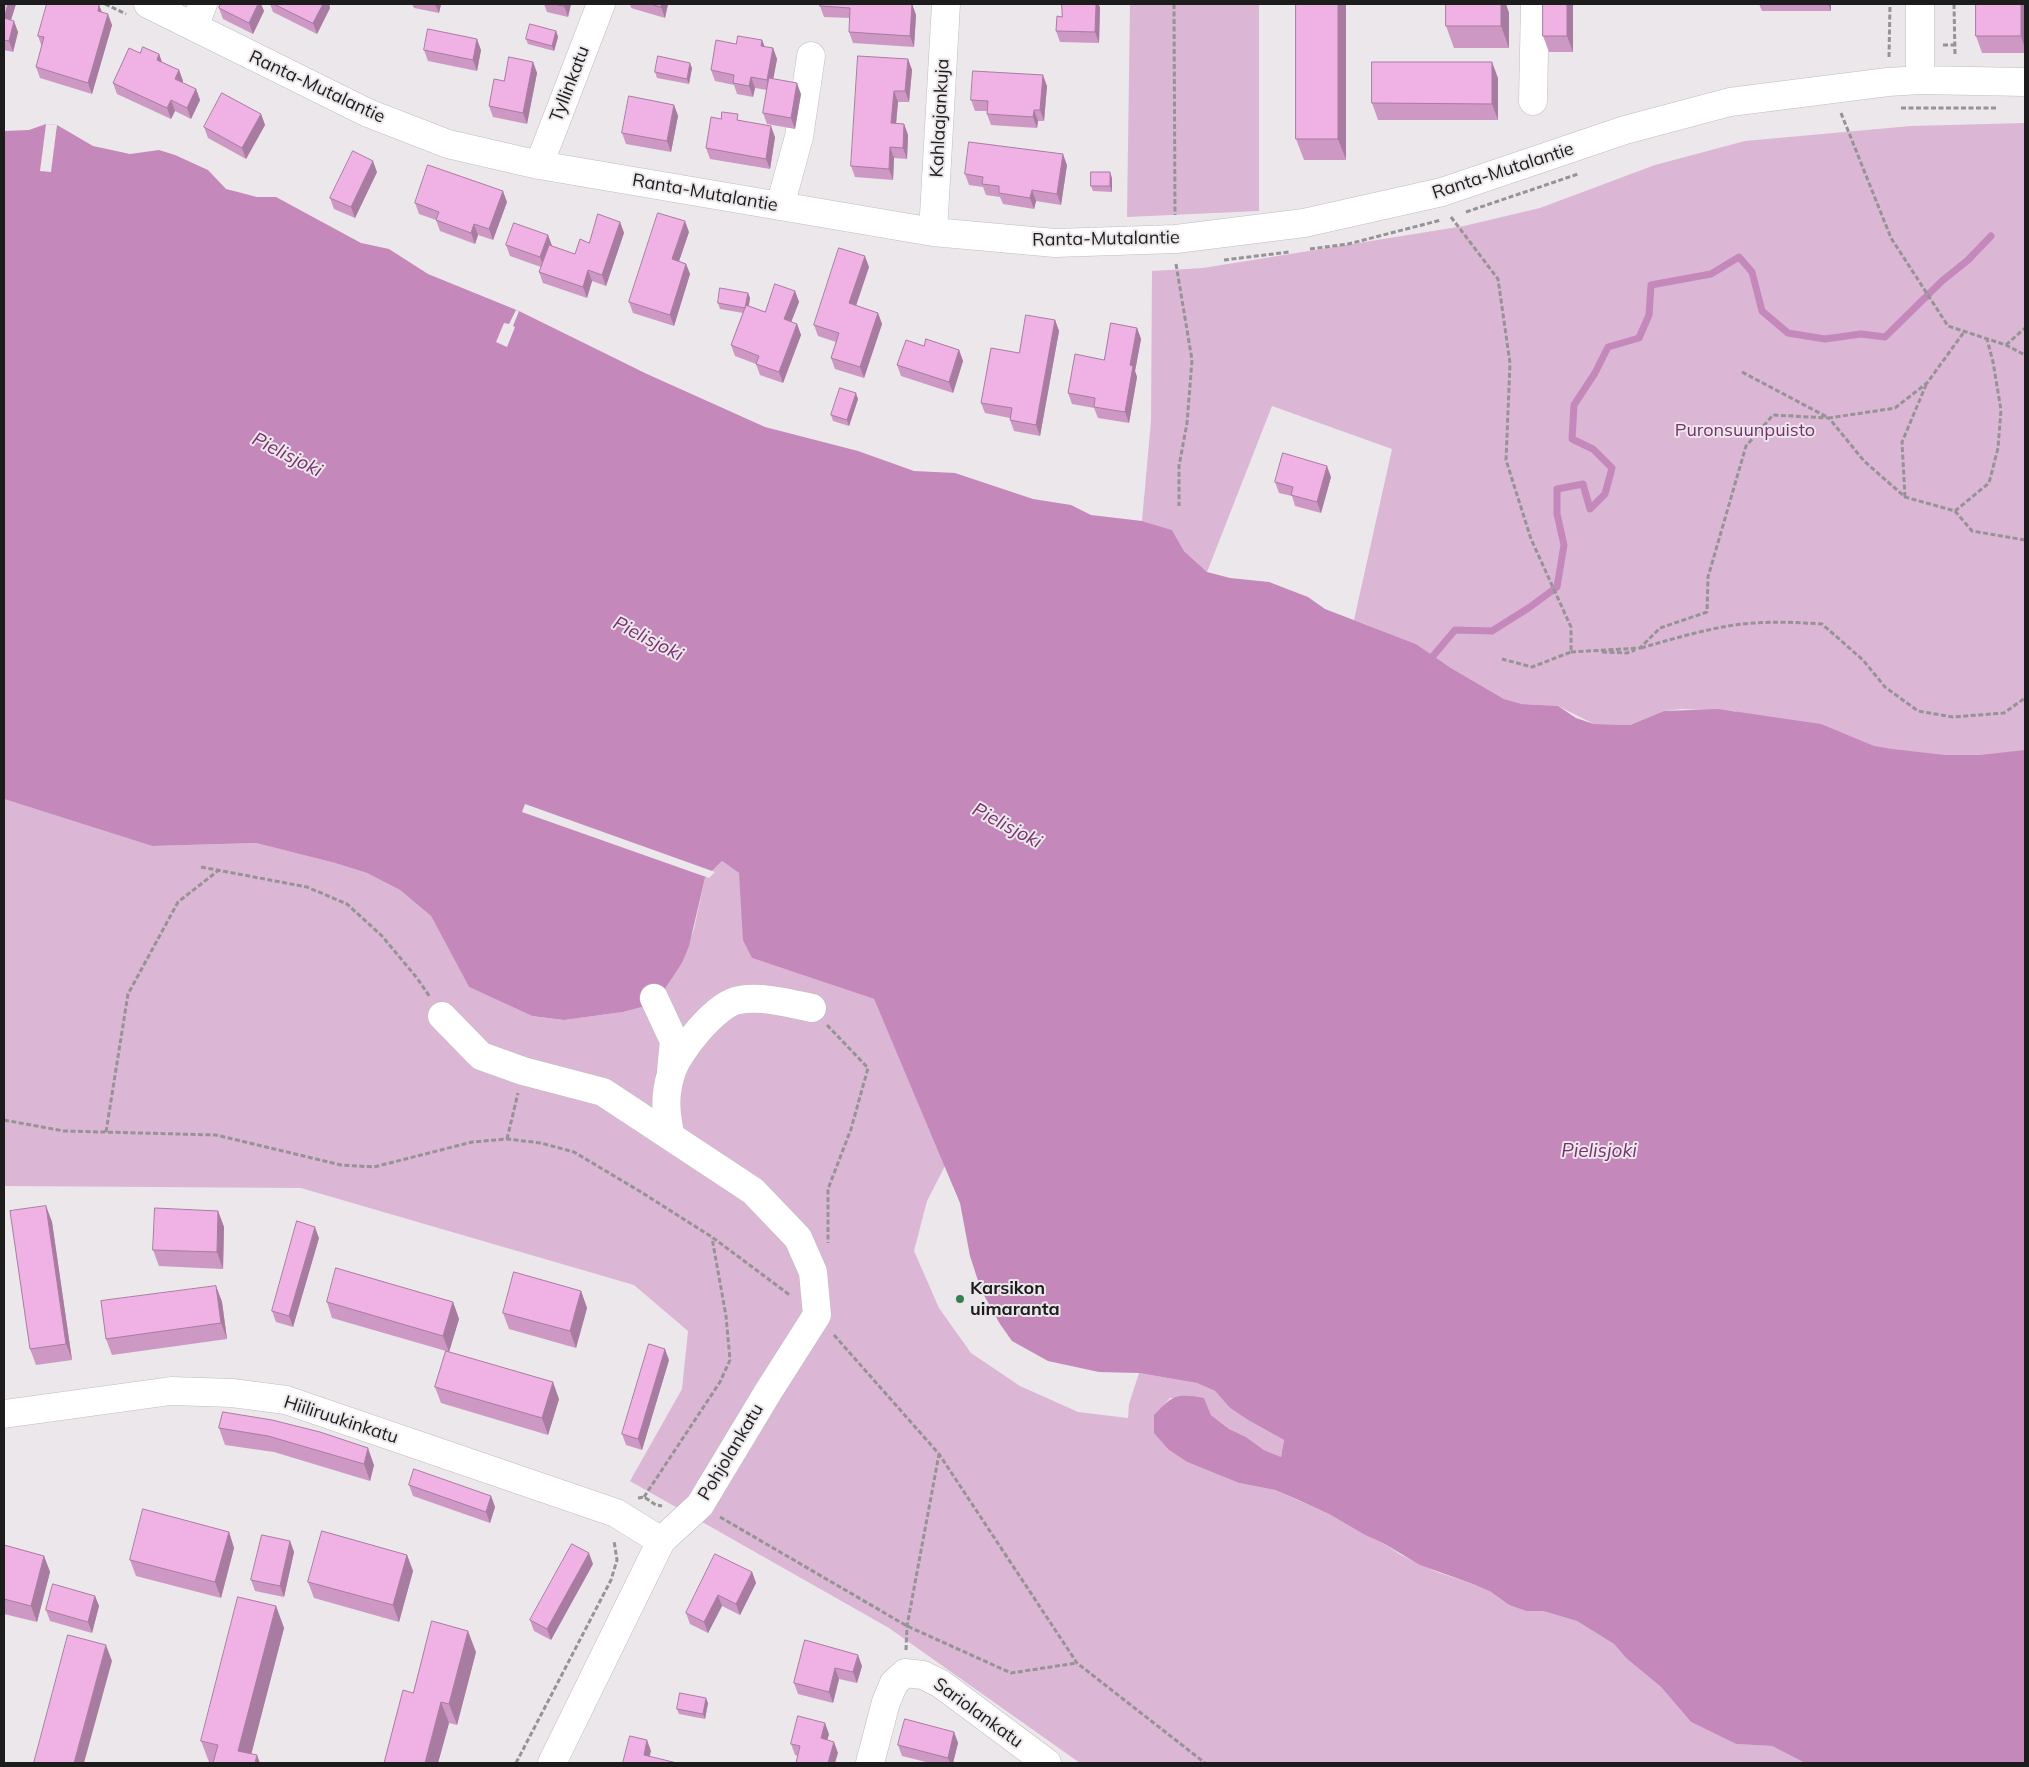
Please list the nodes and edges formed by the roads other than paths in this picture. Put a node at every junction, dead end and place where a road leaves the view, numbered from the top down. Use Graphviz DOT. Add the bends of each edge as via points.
graph roads {
  1 [pos="148,4"];
  2 [pos="601,4"];
  3 [pos="946,4"];
  4 [pos="1535,4"];
  5 [pos="1920,4"];
  6 [pos="198,16"];
  7 [pos="810,56"];
  8 [pos="1920,80"];
  9 [pos="2025,82"];
  10 [pos="1533,101"];
  11 [pos="539,165"];
  12 [pos="780,206"];
  13 [pos="933,232"];
  14 [pos="654,998"];
  15 [pos="812,1008"];
  16 [pos="442,1016"];
  17 [pos="671,1072"];
  18 [pos="670,1134"];
  19 [pos="4,1414"];
  20 [pos="661,1541"];
  21 [pos="552,1763"];
  22 [pos="870,1763"];
  23 [pos="1047,1763"];
  1 -- 6 [label="street, Ranta-Mutalantie"];
  2 -- 11 [label="street, Tyllinkatu"];
  3 -- 13 [label="street, Kahlaajankuja"];
  4 -- 10 [label="street"];
  5 -- 8 [label="street"];
  6 -- 11 [label="street, Ranta-Mutalantie" via="368,113 448,144"];
  7 -- 12 [label="street" via="799,137"];
  8 -- 9 [label="street, Ranta-Mutalantie"];
  8 -- 13 [label="street, Ranta-Mutalantie" via="1844,104 1730,102 1625,130 1442,192 1176,252"];
  11 -- 12 [label="street, Ranta-Mutalantie"];
  12 -- 13 [label="street, Ranta-Mutalantie"];
  14 -- 17 [label="street" via="674,1042"];
  15 -- 17 [label="street" via="774,1000 738,1000 709,1017"];
  16 -- 18 [label="street" via="481,1056 603,1092"];
  17 -- 18 [label="street" via="665,1107"];
  18 -- 20 [label="street, Pohjolankatu" via="753,1191 802,1247 813,1272 817,1315 700,1505"];
  19 -- 20 [label="street, Hiiliruukinkatu" via="171,1391 232,1393 286,1400 616,1513"];
  20 -- 21 [label="street, Pohjolankatu"];
  22 -- 23 [label="street, Sariolankatu" via="886,1702 894,1683 905,1673 923,1675 942,1684"];
}
